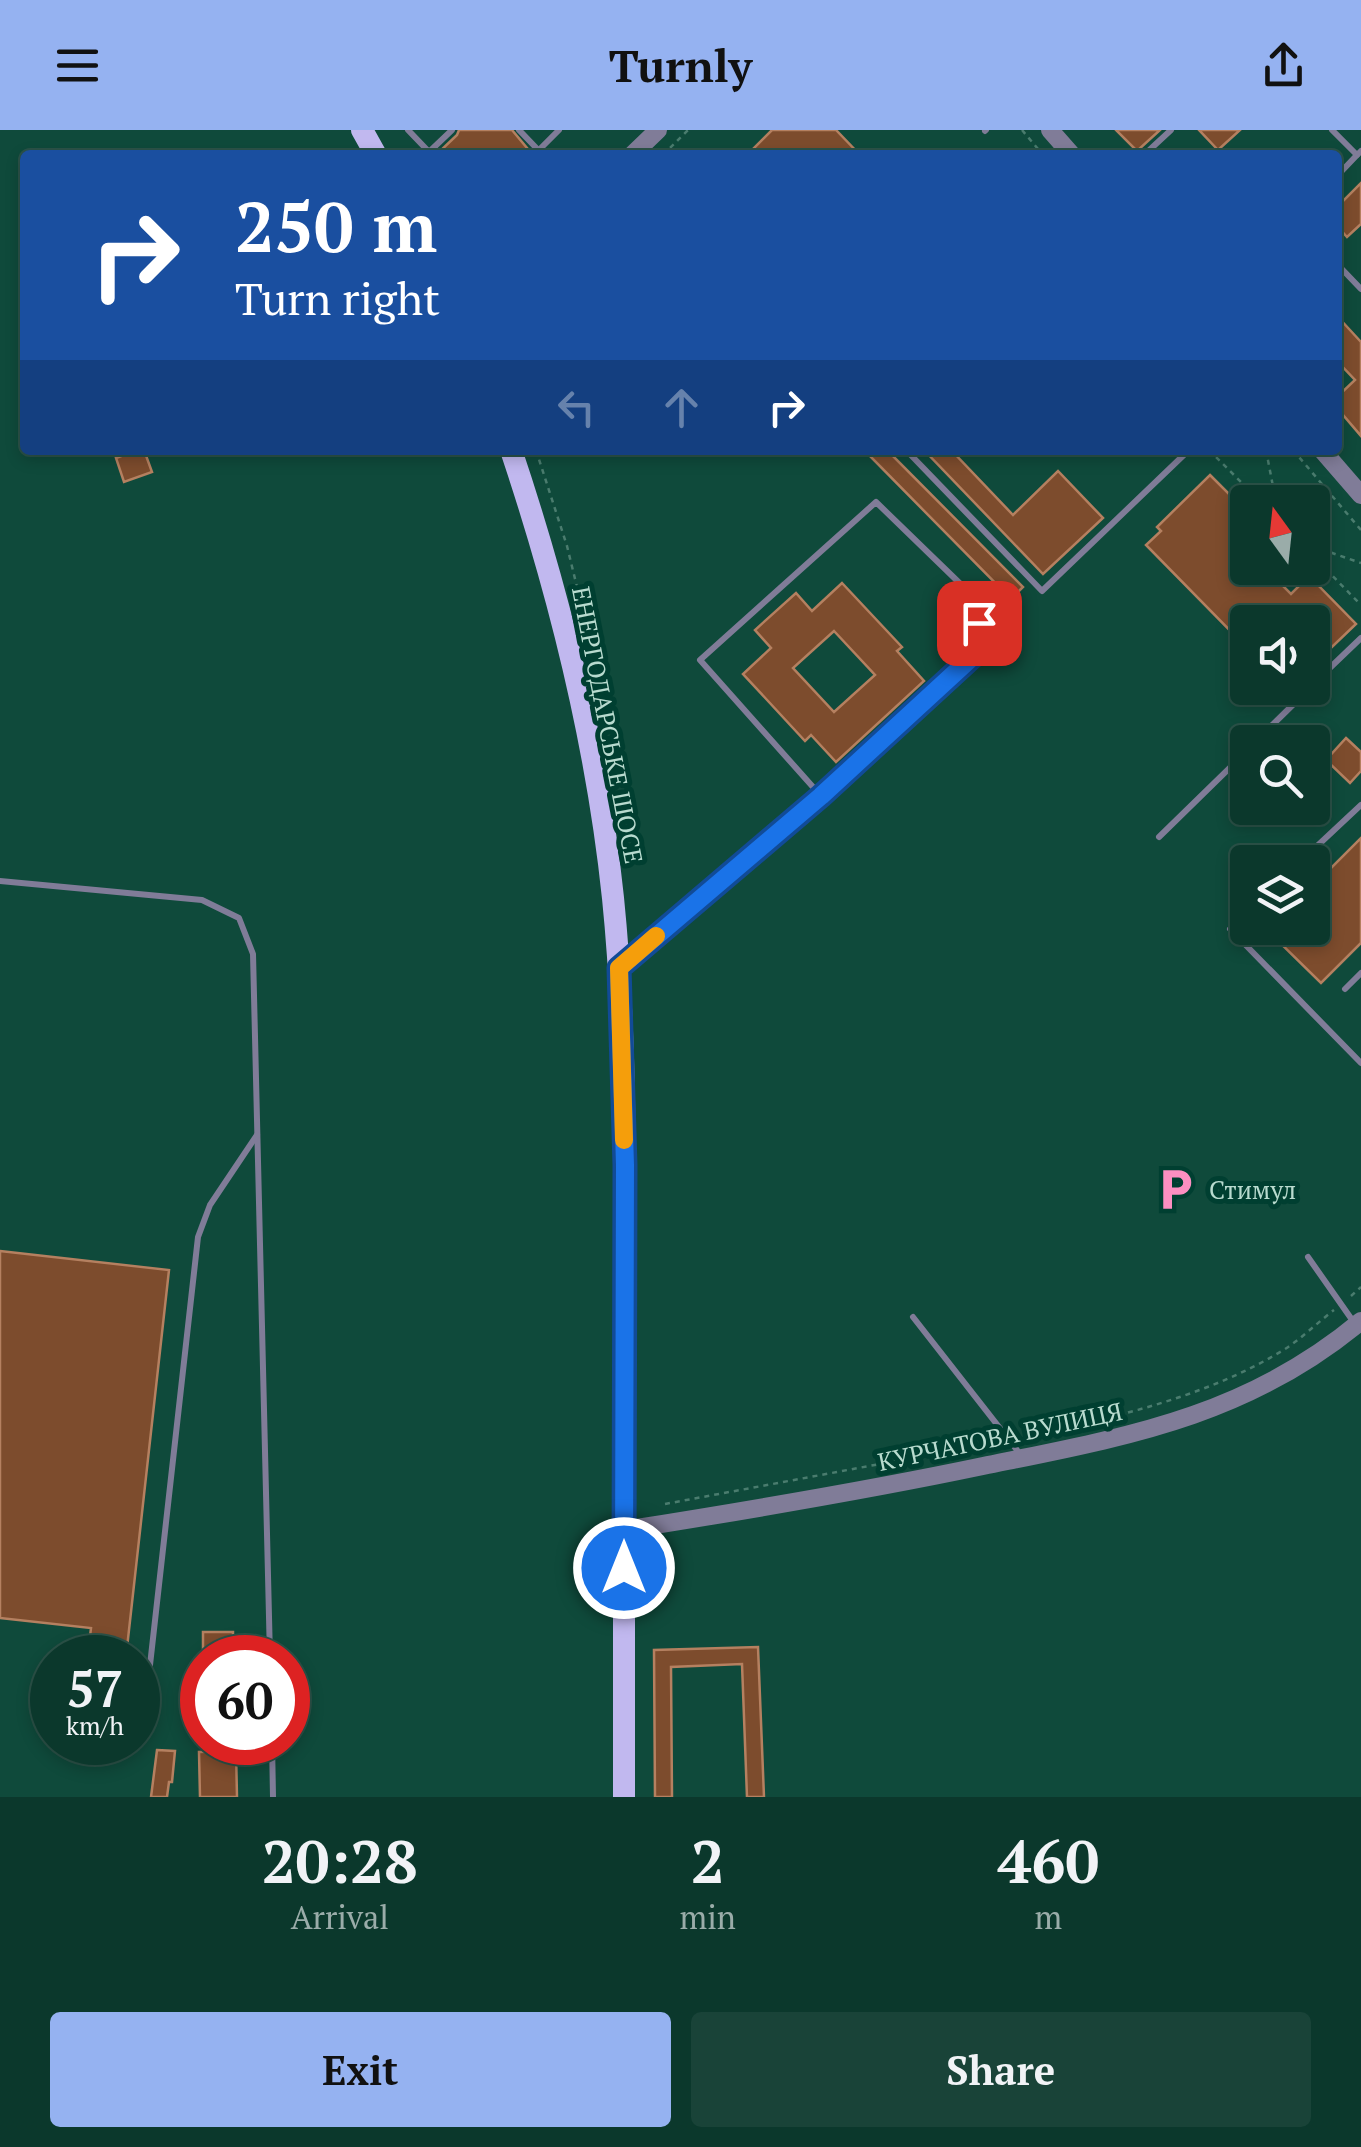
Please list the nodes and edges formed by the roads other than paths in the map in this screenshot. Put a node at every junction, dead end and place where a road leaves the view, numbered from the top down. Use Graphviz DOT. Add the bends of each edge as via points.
graph roads {
  1 [pos="408,130"];
  2 [pos="452,130"];
  3 [pos="519,130"];
  4 [pos="559,130"];
  5 [pos="1050,130"];
  6 [pos="1171,130"];
  7 [pos="1332,130"];
  8 [pos="428,150"];
  9 [pos="434,150"];
  10 [pos="536,150"];
  11 [pos="541,150"];
  12 [pos="1068,150"];
  13 [pos="1149,150"];
  14 [pos="1359,153"];
  15 [pos="1342,269"];
  16 [pos="1361,290"];
  17 [pos="513,455"];
  18 [pos="911,455"];
  19 [pos="1184,455"];
  20 [pos="1326,455"];
  21 [pos="1361,496"];
  22 [pos="1361,638"];
  23 [pos="1330,668"];
  24 [pos="1293,705"];
  25 [pos="1272,725"];
  26 [pos="1230,767"];
  27 [pos="821,796"];
  28 [pos="1361,805"];
  29 [pos="1158,837"];
  30 [pos="1318,845"];
  31 [pos="0,881"];
  32 [pos="1246,945"];
  33 [pos="619,968"];
  34 [pos="1361,973"];
  35 [pos="1345,988"];
  36 [pos="1361,1063"];
  37 [pos="258,1134"];
  38 [pos="1308,1257"];
  39 [pos="913,1316"];
  40 [pos="1358,1323"];
  41 [pos="1024,1458"];
  42 [pos="624,1530"];
  43 [pos="153,1635"];
  44 [pos="269,1635"];
  45 [pos="272,1765"];
  46 [pos="273,1797"];
  47 [pos="624,1797"];
  1 -- 8 [label="lane"];
  2 -- 9 [label="lane"];
  3 -- 10 [label="lane"];
  4 -- 11 [label="lane"];
  5 -- 12 [label="street"];
  6 -- 13 [label="lane"];
  7 -- 14 [label="lane"];
  15 -- 16 [label="lane"];
  17 -- 33 [label="main road, ЕНЕРГОДАРСЬКЕ ШОСЕ" via="576,677"];
  18 -- 19 [label="lane" via="1042,591"];
  20 -- 21 [label="street"];
  22 -- 23 [label="lane"];
  24 -- 25 [label="lane"];
  26 -- 29 [label="lane"];
  27 -- 27 [label="lane" via="982,648 976,599 876,502 700,660"];
  27 -- 33 [label="lane"];
  28 -- 30 [label="lane"];
  31 -- 37 [label="lane" via="202,900 239,918 253,954"];
  32 -- 36 [label="lane"];
  33 -- 42 [label="main road, ЕНЕРГОДАРСЬКЕ ШОСЕ"];
  34 -- 35 [label="lane"];
  37 -- 43 [label="lane" via="210,1205 198,1237"];
  37 -- 44 [label="lane"];
  38 -- 40 [label="lane"];
  39 -- 41 [label="lane"];
  40 -- 41 [label="street, КУРЧАТОВА ВУЛИЦЯ" via="1284,1376 1208,1411"];
  41 -- 42 [label="street, КУРЧАТОВА ВУЛИЦЯ"];
  42 -- 47 [label="main road, ЕНЕРГОДАРСЬКЕ ШОСЕ"];
  45 -- 46 [label="lane"];
}
